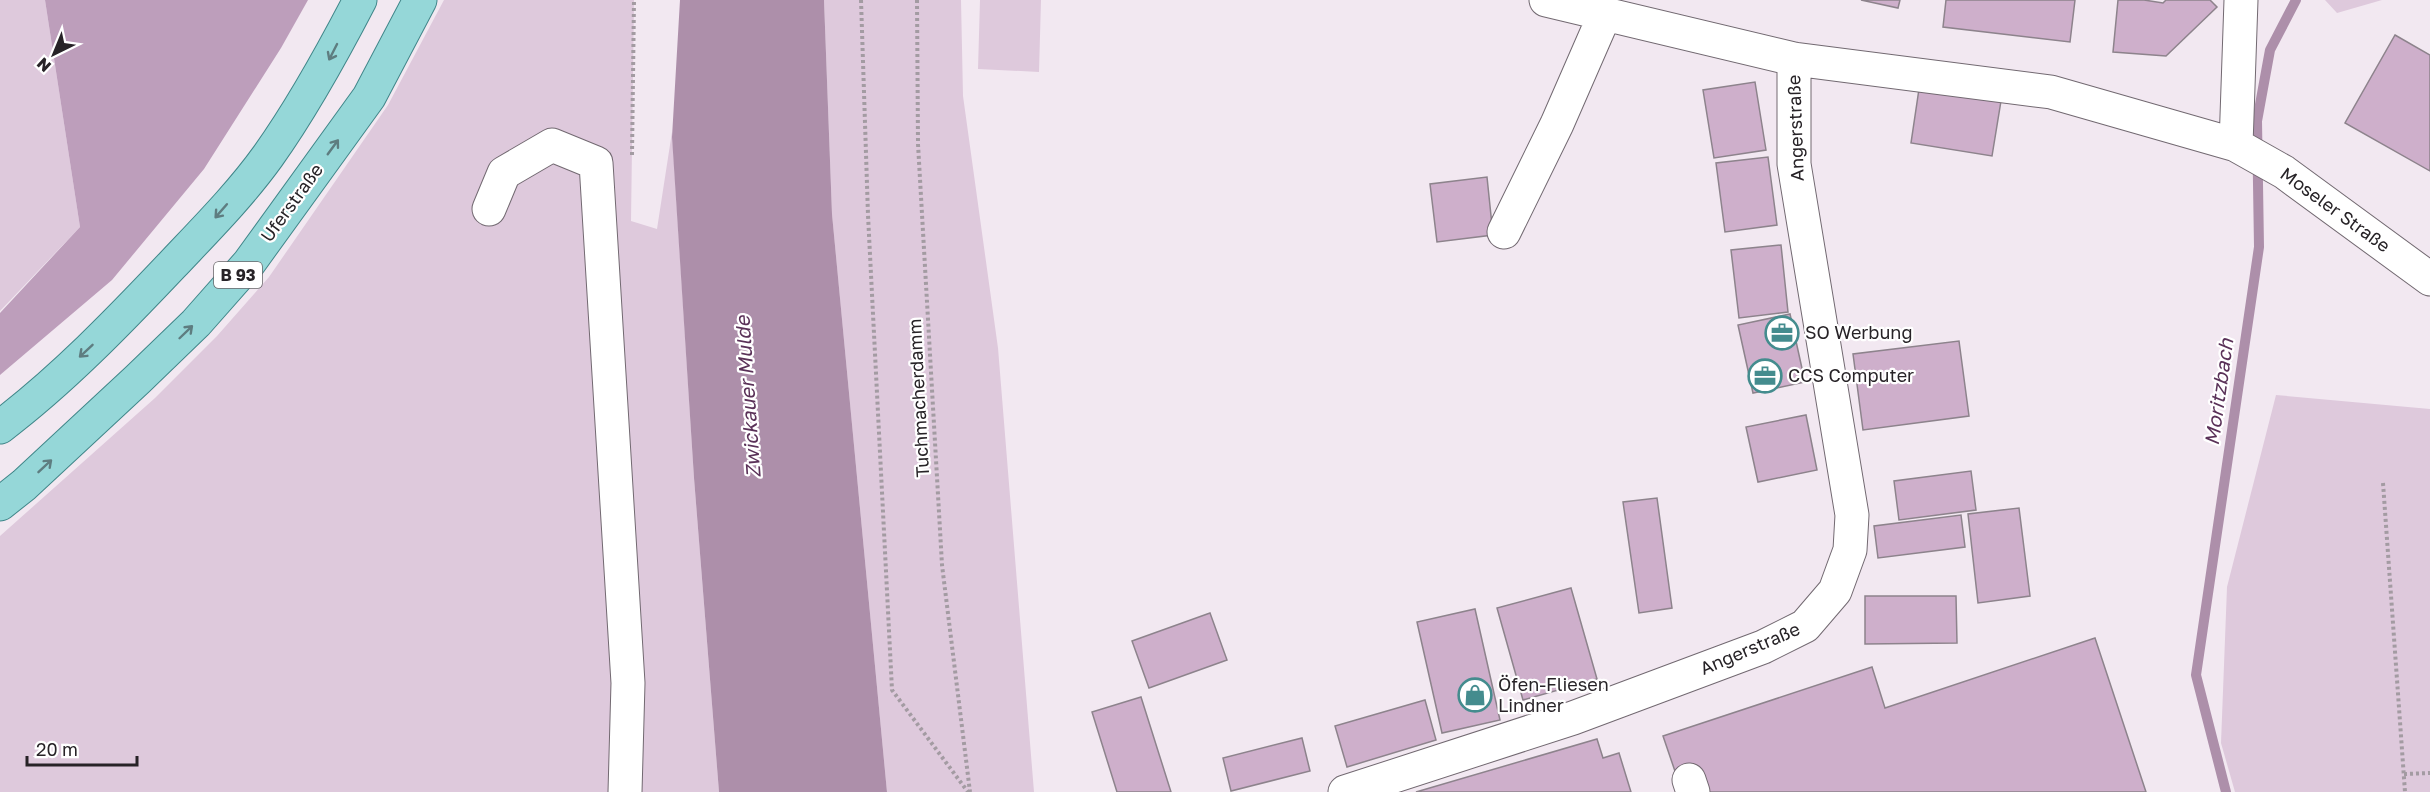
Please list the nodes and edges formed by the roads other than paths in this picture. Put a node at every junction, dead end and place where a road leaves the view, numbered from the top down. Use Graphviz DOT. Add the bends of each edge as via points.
graph roads {
  1 [pos="360,0"];
  2 [pos="420,0"];
  3 [pos="1546,0"];
  4 [pos="2241,0"];
  5 [pos="1605,14"];
  6 [pos="1794,59"];
  7 [pos="2236,145"];
  8 [pos="489,209"];
  9 [pos="1504,232"];
  10 [pos="2430,279"];
  11 [pos="0,428"];
  12 [pos="0,504"];
  13 [pos="625,792"];
  14 [pos="1345,792"];
  1 -- 11 [label="main road, one-way" via="324,70 267,157 123,317"];
  12 -- 2 [label="main road, Uferstraße / B 93, one-way" via="138,379 249,263 369,96"];
  3 -- 5 [label="street, Angerstraße"];
  4 -- 7 [label="street"];
  5 -- 6 [label="street, Angerstraße"];
  5 -- 9 [label="street"];
  6 -- 7 [label="street, Angerstraße" via="2051,92"];
  6 -- 14 [label="street, Angerstraße" via="1794,164 1852,515 1850,550 1835,591 1805,626 1763,647 1573,718"];
  7 -- 10 [label="street, Moseler Straße" via="2284,172"];
  8 -- 13 [label="street" via="504,173 552,145 596,163 628,683"];
}
